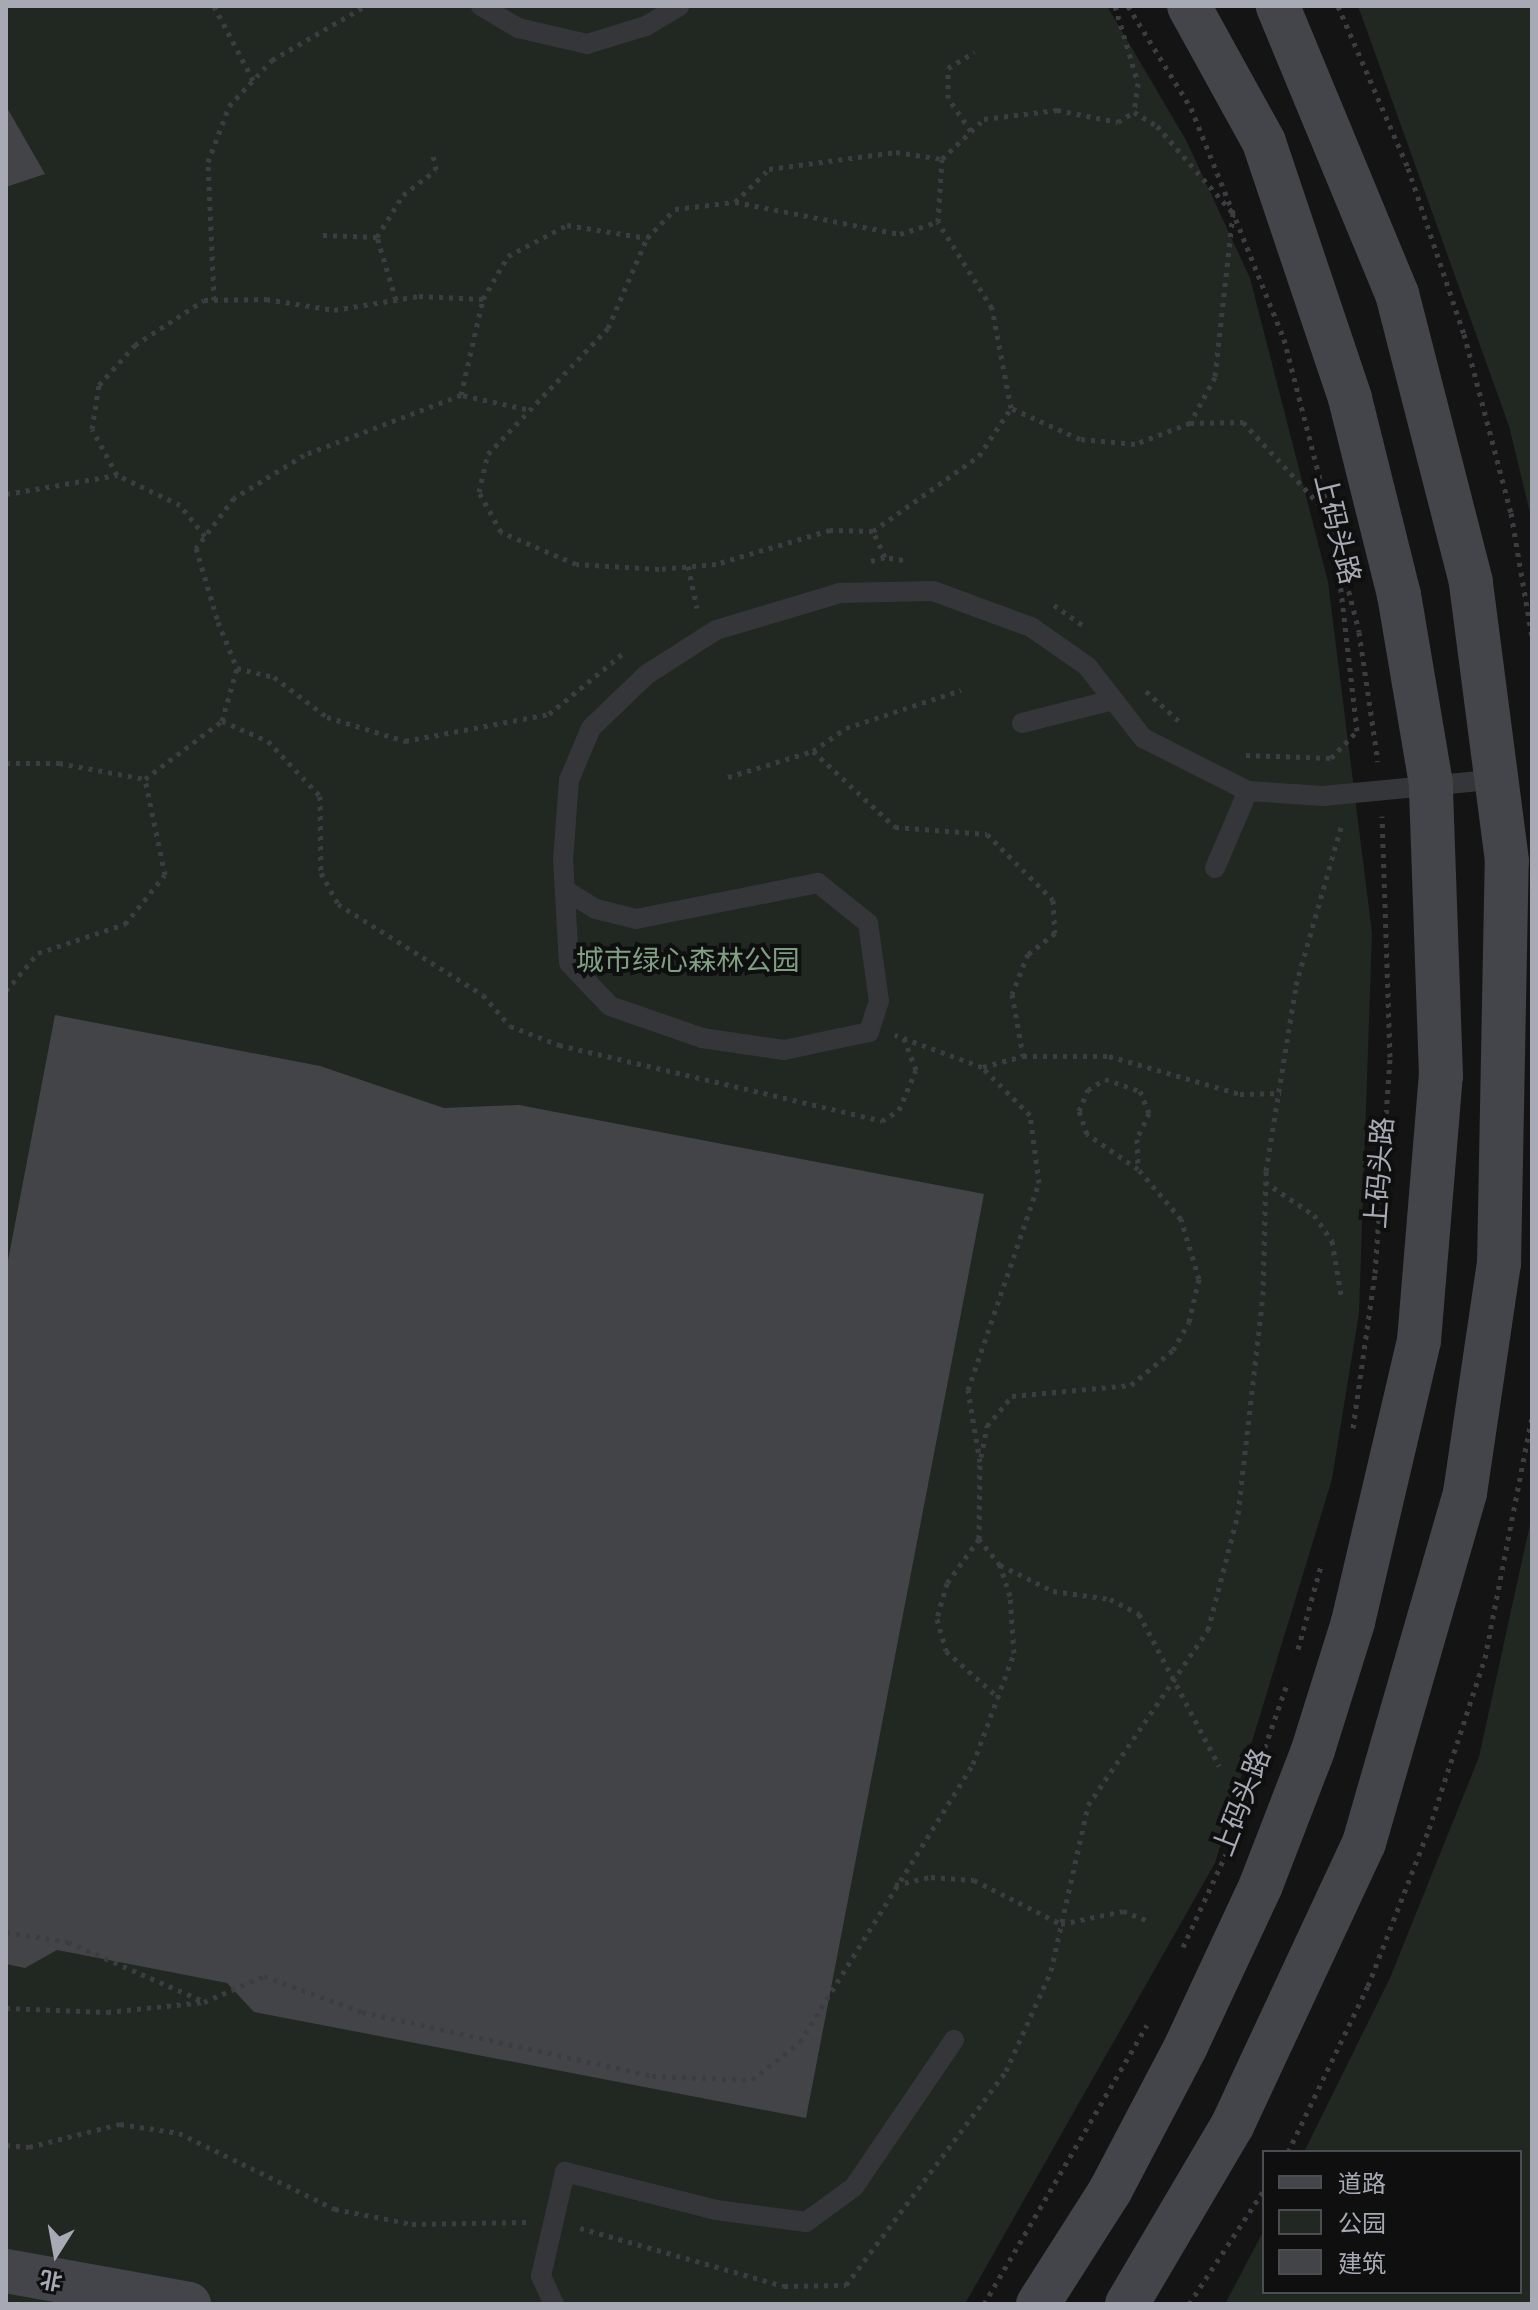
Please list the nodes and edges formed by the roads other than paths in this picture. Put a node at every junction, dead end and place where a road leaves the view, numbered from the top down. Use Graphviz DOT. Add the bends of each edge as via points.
graph roads {
  1 [pos="481,6"];
  2 [pos="679,6"];
  3 [pos="1189,6"];
  4 [pos="1278,6"];
  5 [pos="1113,700"];
  6 [pos="1022,723"];
  7 [pos="1500,779"];
  8 [pos="1431,784"];
  9 [pos="1248,791"];
  10 [pos="1215,868"];
  11 [pos="565,890"];
  12 [pos="954,2040"];
  13 [pos="6,2271"];
  14 [pos="189,2304"];
  15 [pos="554,2304"];
  16 [pos="1038,2304"];
  17 [pos="1127,2304"];
  1 -- 2 [label="lane" via="518,28 587,44 646,26"];
  3 -- 8 [label="main road, 上码头路" via="1264,142 1350,398 1399,595"];
  4 -- 7 [label="main road" via="1397,294 1471,582"];
  5 -- 6 [label="lane"];
  5 -- 9 [label="lane" via="1143,738"];
  5 -- 11 [label="lane" via="1087,666 1031,627 933,591 840,593 716,630 646,675 591,728 569,780"];
  7 -- 8 [label="lane"];
  7 -- 17 [label="main road" via="1507,861 1499,1264 1465,1493 1364,1843 1232,2126"];
  8 -- 9 [label="lane" via="1323,796"];
  8 -- 16 [label="main road, 上码头路" via="1441,1076 1419,1341 1353,1622 1241,1932 1110,2191"];
  9 -- 10 [label="lane"];
  11 -- 11 [label="lane" via="569,963 610,1006 702,1038 784,1050 845,1042 872,1026 879,1001 868,923 818,883 636,919 596,909"];
  12 -- 15 [label="lane" via="854,2187 806,2222 716,2210 565,2172 541,2276"];
  13 -- 14 [label="main road"];
}
